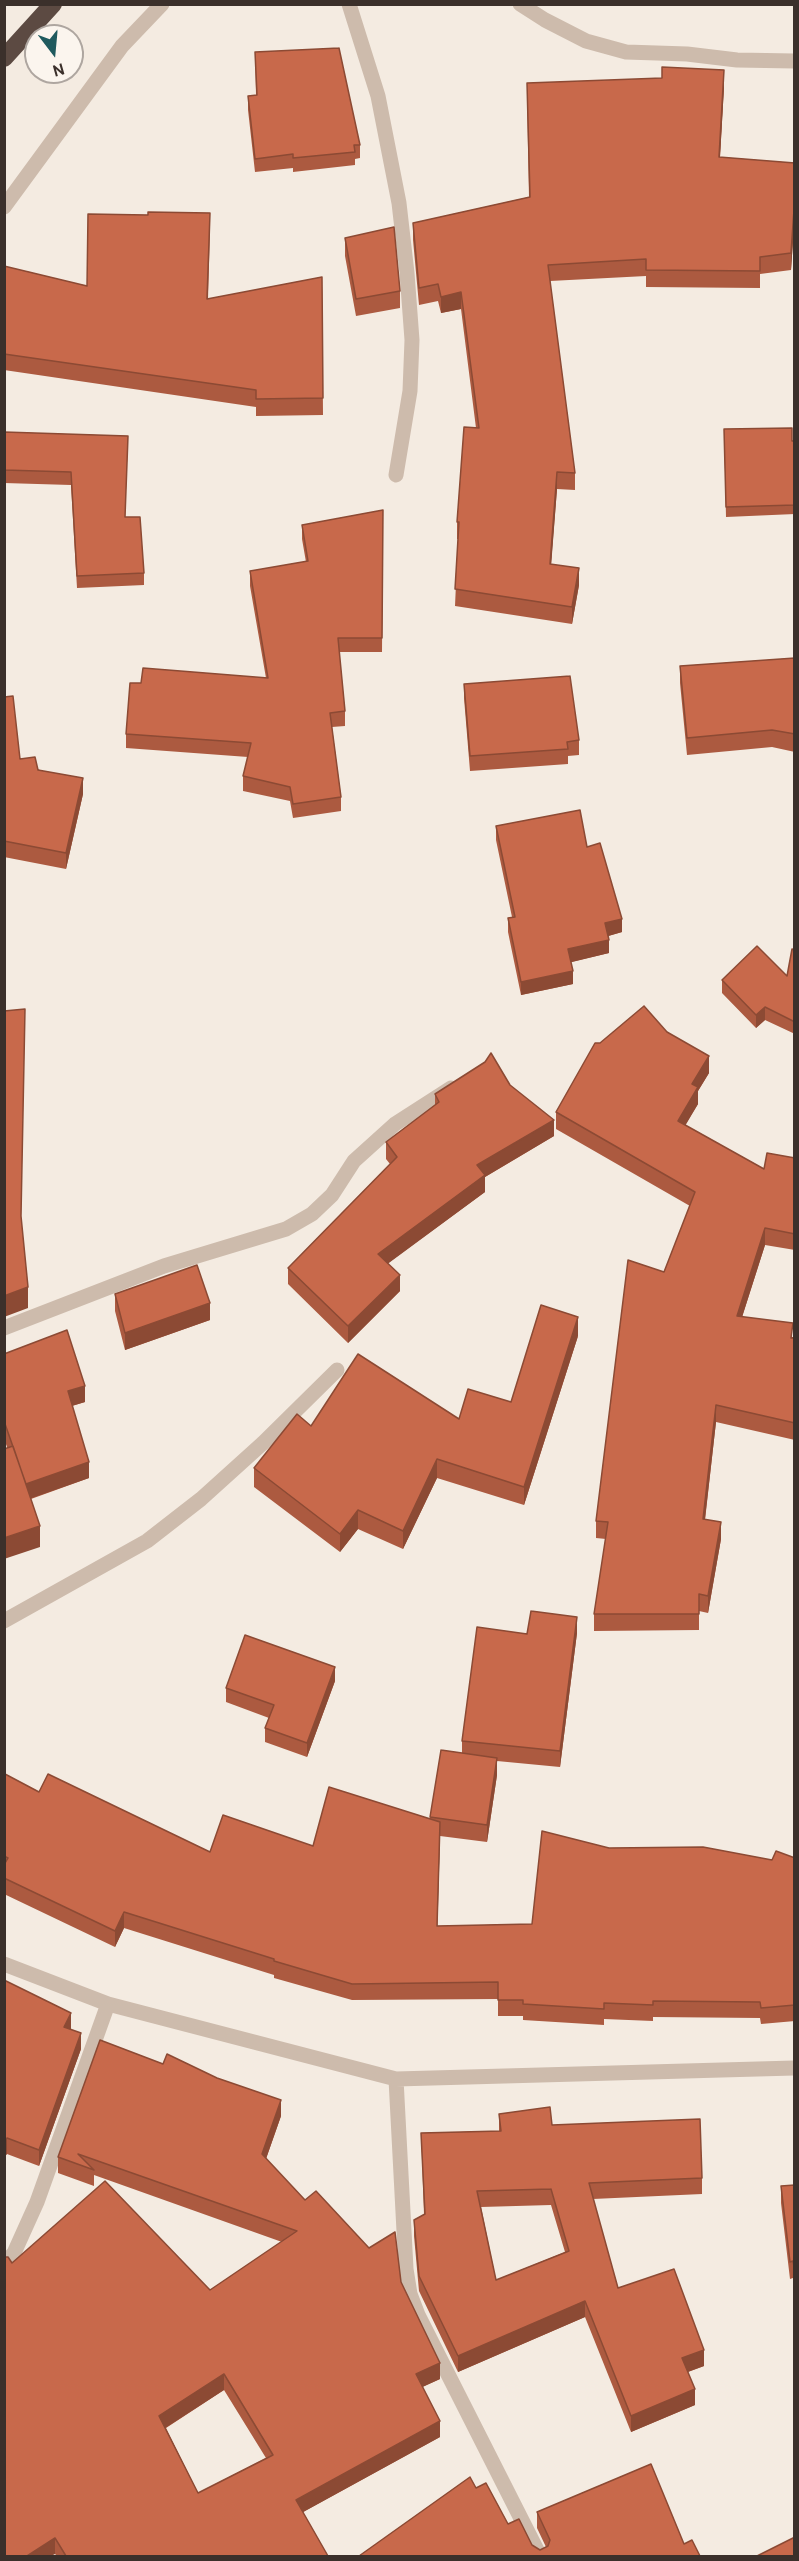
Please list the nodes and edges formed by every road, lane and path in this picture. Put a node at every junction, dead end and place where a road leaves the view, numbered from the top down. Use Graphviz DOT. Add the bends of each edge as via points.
graph roads {
  1 [pos="53,4"];
  2 [pos="162,4"];
  3 [pos="349,4"];
  4 [pos="520,4"];
  5 [pos="4,58"];
  6 [pos="795,61"];
  7 [pos="4,207"];
  8 [pos="396,475"];
  9 [pos="461,1082"];
  10 [pos="4,1328"];
  11 [pos="337,1370"];
  12 [pos="4,1621"];
  13 [pos="4,1964"];
  14 [pos="108,2004"];
  15 [pos="795,2068"];
  16 [pos="396,2079"];
  17 [pos="4,2264"];
  18 [pos="540,2556"];
  1 -- 5 [label="highway"];
  2 -- 7 [label="street" via="122,46"];
  3 -- 8 [label="street" via="378,96 399,203 407,273 412,340 410,391"];
  4 -- 6 [label="street" via="586,41 626,52"];
  9 -- 10 [label="street" via="395,1124 354,1161 332,1195 312,1214 286,1229 164,1266"];
  11 -- 12 [label="street" via="201,1499 147,1541"];
  13 -- 14 [label="street"];
  14 -- 16 [label="street"];
  14 -- 17 [label="street" via="37,2202 14,2253"];
  15 -- 16 [label="street"];
  16 -- 18 [label="street" via="410,2294"];
}
